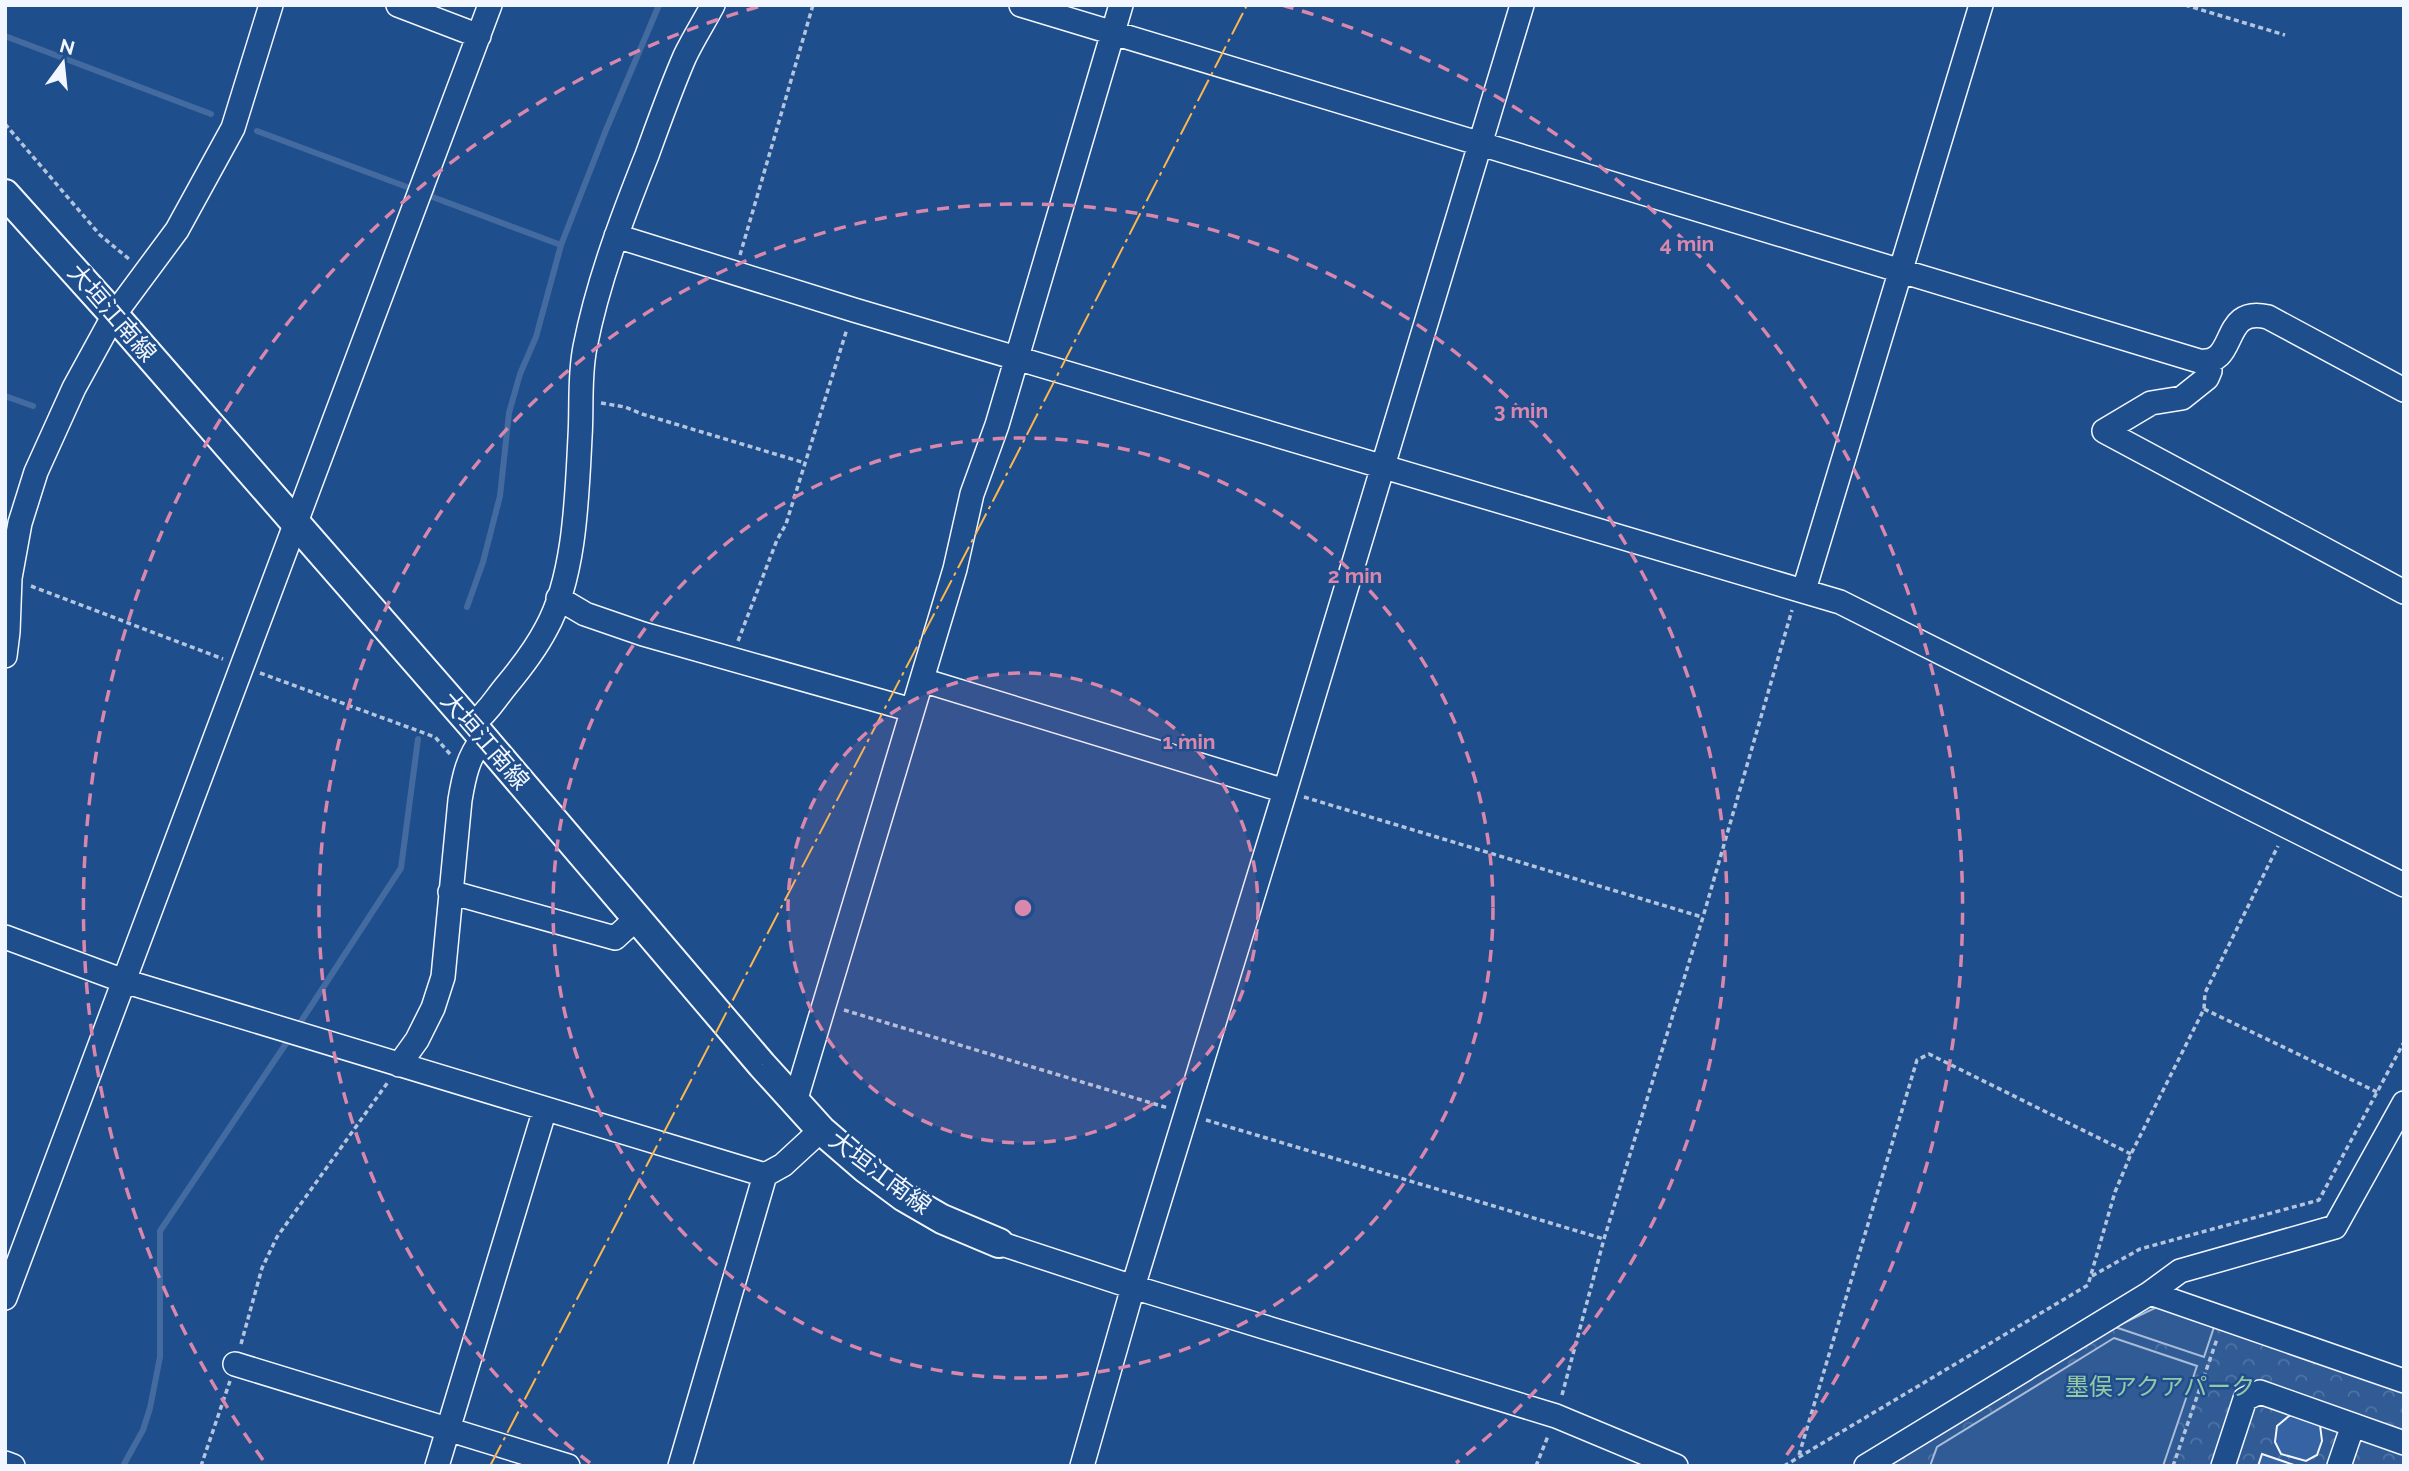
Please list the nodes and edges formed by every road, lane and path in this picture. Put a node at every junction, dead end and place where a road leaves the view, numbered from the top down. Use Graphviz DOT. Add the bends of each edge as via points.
graph roads {
  1 [pos="271,5"];
  2 [pos="398,5"];
  3 [pos="490,5"];
  4 [pos="713,5"];
  5 [pos="813,5"];
  6 [pos="1021,5"];
  7 [pos="1121,5"];
  8 [pos="1522,5"];
  9 [pos="1981,5"];
  10 [pos="2185,5"];
  11 [pos="1112,33"];
  12 [pos="2285,35"];
  13 [pos="479,36"];
  14 [pos="5,124"];
  15 [pos="1480,143"];
  16 [pos="5,194"];
  17 [pos="616,236"];
  18 [pos="129,260"];
  19 [pos="1900,272"];
  20 [pos="734,273"];
  21 [pos="854,310"];
  22 [pos="114,315"];
  23 [pos="1017,357"];
  24 [pos="2210,362"];
  25 [pos="2404,390"];
  26 [pos="582,401"];
  27 [pos="806,463"];
  28 [pos="1383,468"];
  29 [pos="296,525"];
  30 [pos="10,578"];
  31 [pos="1801,589"];
  32 [pos="2404,592"];
  33 [pos="558,598"];
  34 [pos="5,656"];
  35 [pos="732,658"];
  36 [pos="244,667"];
  37 [pos="922,680"];
  38 [pos="912,710"];
  39 [pos="477,732"];
  40 [pos="465,771"];
  41 [pos="1285,791"];
  42 [pos="2288,827"];
  43 [pos="2404,885"];
  44 [pos="450,892"];
  45 [pos="1703,917"];
  46 [pos="637,918"];
  47 [pos="5,937"];
  48 [pos="124,981"];
  49 [pos="825,1004"];
  50 [pos="2204,1009"];
  51 [pos="2404,1042"];
  52 [pos="400,1065"];
  53 [pos="2377,1092"];
  54 [pos="795,1102"];
  55 [pos="2404,1103"];
  56 [pos="545,1109"];
  57 [pos="1186,1114"];
  58 [pos="821,1130"];
  59 [pos="2131,1154"];
  60 [pos="765,1175"];
  61 [pos="1604,1239"];
  62 [pos="999,1243"];
  63 [pos="2090,1277"];
  64 [pos="1133,1287"];
  65 [pos="2150,1293"];
  66 [pos="5,1298"];
  67 [pos="2224,1319"];
  68 [pos="236,1364"];
  69 [pos="2404,1381"];
  70 [pos="1556,1416"];
  71 [pos="2353,1424"];
  72 [pos="449,1429"];
  73 [pos="2404,1443"];
  74 [pos="1798,1457"];
  75 [pos="5,1462"];
  76 [pos="13,1466"];
  77 [pos="201,1466"];
  78 [pos="437,1466"];
  79 [pos="568,1466"];
  80 [pos="680,1466"];
  81 [pos="1082,1466"];
  82 [pos="1536,1466"];
  83 [pos="1676,1466"];
  84 [pos="1784,1466"];
  85 [pos="1866,1466"];
  86 [pos="2174,1466"];
  87 [pos="2223,1466"];
  88 [pos="2339,1466"];
  1 -- 22 [label="street" via="233,128 177,230"];
  2 -- 13 [label="street"];
  3 -- 13 [label="street"];
  4 -- 17 [label="street" via="685,56"];
  5 -- 20 [label="path"];
  6 -- 11 [label="street"];
  7 -- 11 [label="street"];
  8 -- 15 [label="street"];
  9 -- 19 [label="street"];
  10 -- 12 [label="path"];
  11 -- 15 [label="street"];
  11 -- 23 [label="street"];
  13 -- 29 [label="street"];
  14 -- 18 [label="path" via="100,235"];
  15 -- 19 [label="street"];
  15 -- 28 [label="street"];
  16 -- 22 [label="main road, 大垣江南線"];
  17 -- 20 [label="street"];
  17 -- 26 [label="street" via="584,349"];
  19 -- 24 [label="street"];
  19 -- 31 [label="street"];
  20 -- 21 [label="street"];
  21 -- 23 [label="street"];
  21 -- 27 [label="path"];
  22 -- 29 [label="main road, 大垣江南線"];
  22 -- 30 [label="street" via="36,472"];
  23 -- 28 [label="street"];
  23 -- 37 [label="street" via="972,494"];
  24 -- 25 [label="street" via="2225,347 2237,323 2254,313"];
  24 -- 32 [label="street" via="2207,378 2182,398 2151,403 2104,431"];
  26 -- 27 [label="path" via="625,407"];
  26 -- 33 [label="street" via="574,523"];
  27 -- 35 [label="path"];
  28 -- 31 [label="street"];
  28 -- 41 [label="street"];
  29 -- 36 [label="street"];
  29 -- 39 [label="main road, 大垣江南線"];
  30 -- 34 [label="street"];
  30 -- 36 [label="path"];
  31 -- 42 [label="street" via="1840,602"];
  31 -- 45 [label="path"];
  33 -- 35 [label="street" via="585,614"];
  33 -- 39 [label="street" via="547,627"];
  35 -- 38 [label="street"];
  36 -- 40 [label="path" via="435,737"];
  36 -- 48 [label="street"];
  37 -- 38 [label="street"];
  37 -- 41 [label="street"];
  38 -- 49 [label="street"];
  39 -- 40 [label="street"];
  39 -- 46 [label="main road, 大垣江南線"];
  40 -- 44 [label="street"];
  41 -- 45 [label="path"];
  41 -- 57 [label="street"];
  42 -- 43 [label="street"];
  42 -- 50 [label="path" via="2206,993"];
  44 -- 46 [label="street" via="615,938"];
  44 -- 52 [label="street" via="443,977 433,1008"];
  45 -- 61 [label="path"];
  46 -- 54 [label="main road, 大垣江南線"];
  47 -- 48 [label="street"];
  48 -- 52 [label="street"];
  48 -- 66 [label="street"];
  49 -- 54 [label="street"];
  49 -- 57 [label="path"];
  50 -- 53 [label="path"];
  50 -- 59 [label="path"];
  51 -- 53 [label="path"];
  52 -- 56 [label="street"];
  52 -- 68 [label="path" via="277,1237 262,1268"];
  53 -- 63 [label="path" via="2319,1200 2140,1249"];
  54 -- 58 [label="main road, 大垣江南線"];
  55 -- 65 [label="street" via="2335,1227 2180,1271"];
  56 -- 60 [label="street"];
  56 -- 72 [label="street"];
  57 -- 61 [label="path"];
  57 -- 64 [label="street"];
  58 -- 60 [label="street"];
  58 -- 62 [label="main road, 大垣江南線" via="904,1197"];
  59 -- 63 [label="path"];
  59 -- 74 [label="path" via="1929,1054 1917,1060"];
  60 -- 80 [label="street"];
  61 -- 70 [label="path"];
  62 -- 64 [label="street"];
  63 -- 74 [label="path" via="2088,1284"];
  64 -- 70 [label="street"];
  64 -- 81 [label="street"];
  65 -- 67 [label="street"];
  65 -- 85 [label="street"];
  67 -- 69 [label="street"];
  67 -- 86 [label="path"];
  68 -- 72 [label="street"];
  68 -- 77 [label="path"];
  70 -- 82 [label="path"];
  70 -- 83 [label="street"];
  71 -- 73 [label="street"];
  71 -- 87 [label="street" via="2260,1392 2245,1399"];
  71 -- 88 [label="street"];
  72 -- 78 [label="street"];
  72 -- 79 [label="street"];
  74 -- 84 [label="path"];
  75 -- 76 [label="street"];
}
